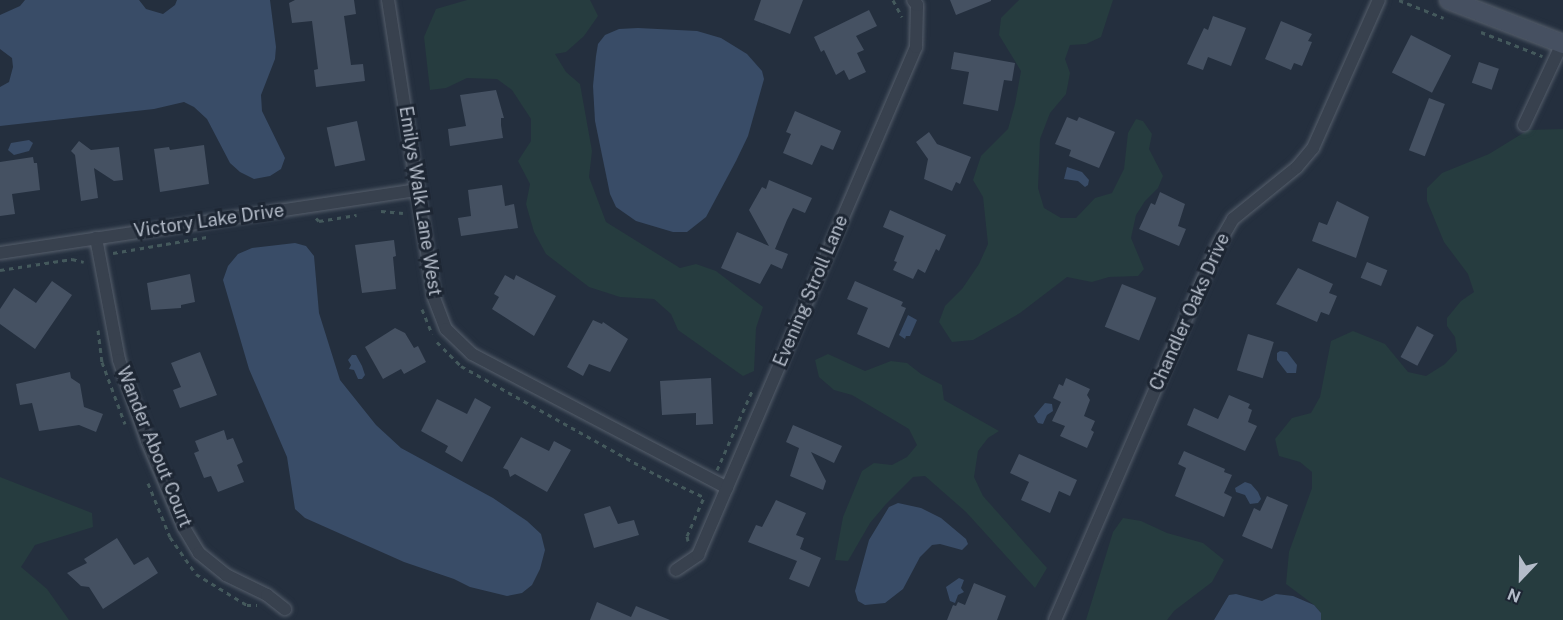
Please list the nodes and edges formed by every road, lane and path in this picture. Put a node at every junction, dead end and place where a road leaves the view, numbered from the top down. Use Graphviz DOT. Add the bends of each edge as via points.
graph roads {
  1 [pos="388,0"];
  2 [pos="913,0"];
  3 [pos="1379,0"];
  4 [pos="1449,0"];
  5 [pos="1562,44"];
  6 [pos="1524,125"];
  7 [pos="418,190"];
  8 [pos="405,192"];
  9 [pos="372,212"];
  10 [pos="403,213"];
  11 [pos="362,214"];
  12 [pos="311,219"];
  13 [pos="407,219"];
  14 [pos="210,235"];
  15 [pos="96,238"];
  16 [pos="0,253"];
  17 [pos="99,255"];
  18 [pos="84,262"];
  19 [pos="88,268"];
  20 [pos="0,270"];
  21 [pos="421,303"];
  22 [pos="97,325"];
  23 [pos="128,431"];
  24 [pos="145,474"];
  25 [pos="727,488"];
  26 [pos="704,497"];
  27 [pos="676,570"];
  28 [pos="267,595"];
  29 [pos="285,609"];
  30 [pos="1055,620"];
  1 -- 7 [label="street, Emilys Walk Lane West"];
  2 -- 25 [label="street, Evening Stroll Lane" via="917,5 916,47"];
  3 -- 30 [label="street, Chandler Oaks Drive" via="1313,148 1297,167 1233,219 1218,245"];
  4 -- 5 [label="street"];
  5 -- 6 [label="street"];
  7 -- 8 [label="street, Victory Lake Drive"];
  7 -- 25 [label="street, Emilys Walk Lane West" via="434,298 446,329 472,354"];
  8 -- 10 [label="path" via="407,207"];
  8 -- 15 [label="street, Victory Lake Drive"];
  9 -- 10 [label="path"];
  10 -- 13 [label="path"];
  11 -- 12 [label="path"];
  14 -- 17 [label="path"];
  15 -- 16 [label="street, Victory Lake Drive"];
  15 -- 17 [label="street, Wander About Court"];
  17 -- 18 [label="path" via="88,256"];
  17 -- 28 [label="street, Wander About Court" via="119,360 147,441 184,528 199,553 226,575"];
  18 -- 19 [label="path"];
  18 -- 20 [label="path" via="72,259"];
  21 -- 26 [label="path" via="429,329 461,366"];
  22 -- 23 [label="path" via="105,370"];
  24 -- 28 [label="path" via="170,537 196,574 251,607 259,605"];
  25 -- 27 [label="street, Evening Stroll Lane" via="698,555"];
  28 -- 29 [label="street, Wander About Court"];
}
